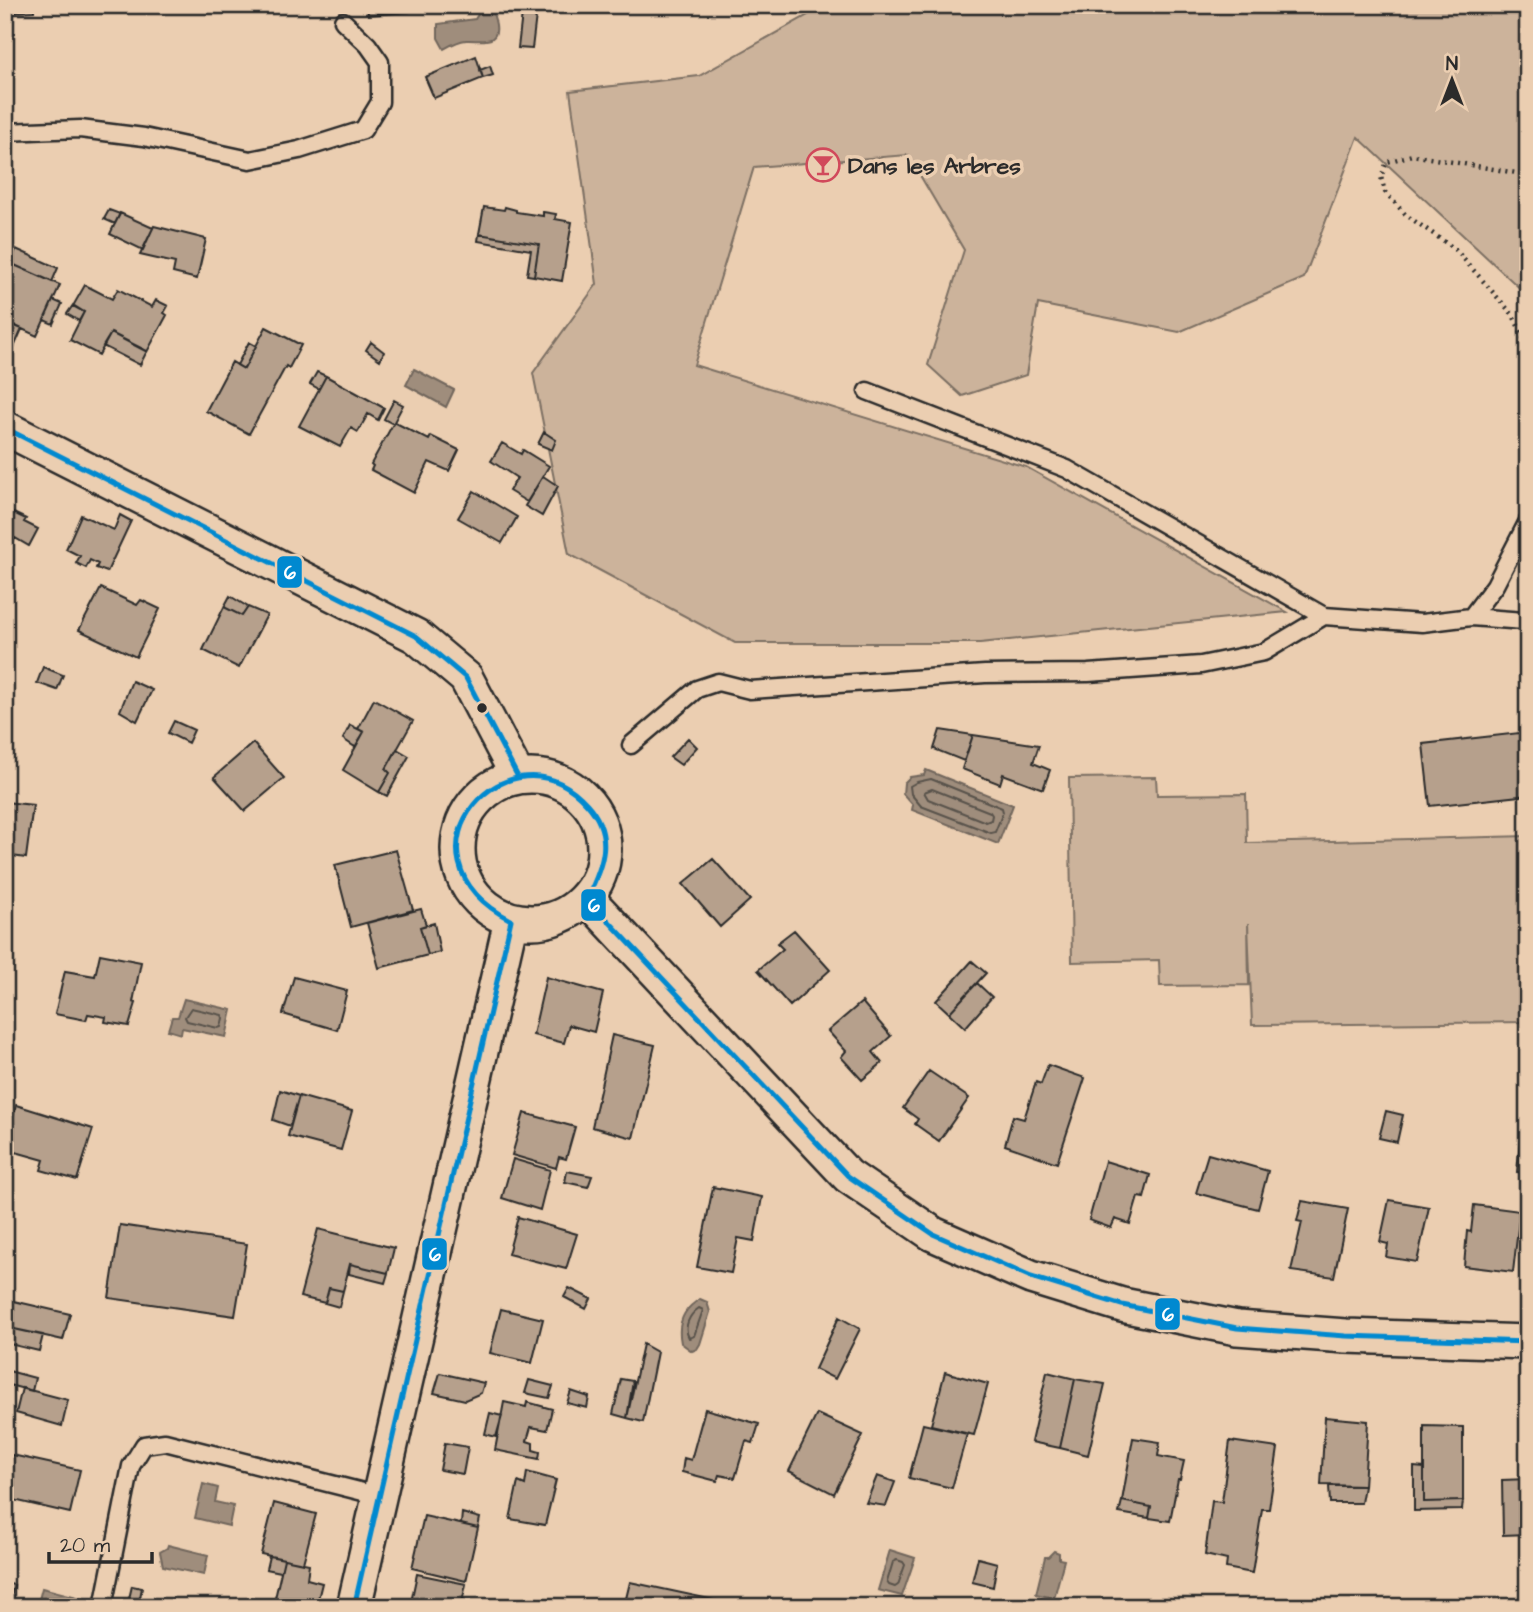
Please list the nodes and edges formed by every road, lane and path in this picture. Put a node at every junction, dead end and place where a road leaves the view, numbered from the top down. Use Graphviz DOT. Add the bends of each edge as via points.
graph roads {
  1 [pos="343,21"];
  2 [pos="5,132"];
  3 [pos="1528,175"];
  4 [pos="1528,348"];
  5 [pos="867,391"];
  6 [pos="5,428"];
  7 [pos="1528,521"];
  8 [pos="1324,616"];
  9 [pos="1471,617"];
  10 [pos="1528,624"];
  11 [pos="631,745"];
  12 [pos="518,777"];
  13 [pos="587,898"];
  14 [pos="511,920"];
  15 [pos="1528,1342"];
  16 [pos="379,1496"];
  17 [pos="103,1607"];
  18 [pos="354,1607"];
  1 -- 2 [label="lane" via="380,62 380,102 363,130 250,160 144,137 80,129"];
  3 -- 4 [label="path" via="1412,155 1387,162 1381,177 1385,192 1406,215 1455,249 1513,316"];
  5 -- 8 [label="lane" via="1067,469"];
  6 -- 12 [label="street" via="416,636 466,678"];
  7 -- 9 [label="lane" via="1495,585"];
  8 -- 9 [label="lane" via="1422,622"];
  8 -- 11 [label="lane" via="1264,652 1201,665 750,690 718,682 697,689"];
  9 -- 10 [label="lane"];
  12 -- 13 [label="street" via="553,779 592,806 600,821 604,855 601,873"];
  12 -- 14 [label="street" via="481,795 463,820 457,846 463,879 472,893 487,908"];
  13 -- 14 [label="street" via="553,919 535,923"];
  13 -- 15 [label="street" via="848,1176 933,1234 1031,1277 1122,1306 1237,1328"];
  14 -- 16 [label="street"];
  16 -- 17 [label="lane" via="165,1442 144,1445 131,1466"];
  16 -- 18 [label="street"];
}
